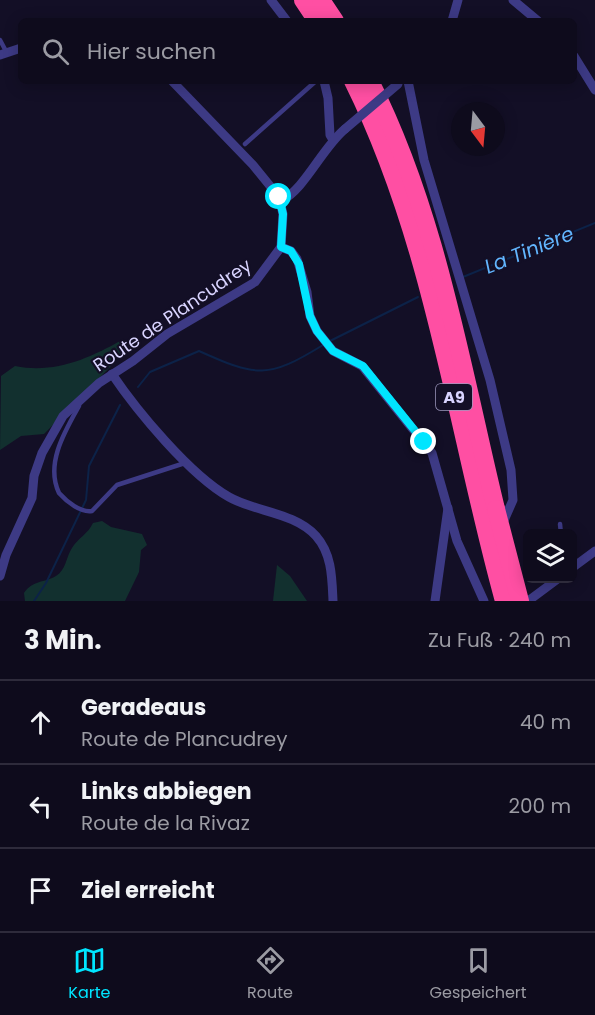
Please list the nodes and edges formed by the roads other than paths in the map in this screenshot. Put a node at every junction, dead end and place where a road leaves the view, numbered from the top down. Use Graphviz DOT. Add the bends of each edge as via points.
graph roads {
  1 [pos="271,0"];
  2 [pos="303,0"];
  3 [pos="321,0"];
  4 [pos="458,0"];
  5 [pos="513,0"];
  6 [pos="285,18"];
  7 [pos="315,18"];
  8 [pos="333,18"];
  9 [pos="453,18"];
  10 [pos="534,18"];
  11 [pos="0,40"];
  12 [pos="18,49"];
  13 [pos="3,54"];
  14 [pos="577,61"];
  15 [pos="175,84"];
  16 [pos="313,84"];
  17 [pos="325,84"];
  18 [pos="354,84"];
  19 [pos="371,84"];
  20 [pos="398,84"];
  21 [pos="409,84"];
  22 [pos="595,90"];
  23 [pos="333,140"];
  24 [pos="245,144"];
  25 [pos="281,201"];
  26 [pos="281,247"];
  27 [pos="112,374"];
  28 [pos="79,400"];
  29 [pos="188,462"];
  30 [pos="448,507"];
  31 [pos="489,513"];
  32 [pos="560,524"];
  33 [pos="560,529"];
  34 [pos="595,551"];
  35 [pos="577,565"];
  36 [pos="0,576"];
  37 [pos="553,583"];
  38 [pos="511,597"];
  39 [pos="333,601"];
  40 [pos="435,601"];
  41 [pos="484,601"];
  42 [pos="512,601"];
  43 [pos="528,601"];
  1 -- 6 [label="street"];
  2 -- 7 [label="highway"];
  3 -- 8 [label="highway"];
  4 -- 9 [label="street"];
  5 -- 10 [label="street"];
  11 -- 13 [label="lane"];
  12 -- 13 [label="street"];
  14 -- 22 [label="street"];
  15 -- 25 [label="street" via="258,171"];
  16 -- 24 [label="lane"];
  17 -- 23 [label="street"];
  18 -- 31 [label="highway, A9" via="394,175 416,244"];
  19 -- 31 [label="highway, A9" via="408,170 440,271"];
  20 -- 23 [label="street, bridge"];
  21 -- 38 [label="street" via="423,160 485,362 511,470 512,504 494,540"];
  23 -- 25 [label="street"];
  25 -- 26 [label="street"];
  26 -- 27 [label="street, Route de Plancudrey" via="255,282 167,334"];
  26 -- 30 [label="street" via="296,257 311,320 323,339 339,356 360,364 433,456"];
  27 -- 28 [label="street, Route de Plancudrey"];
  27 -- 29 [label="street" via="126,396"];
  28 -- 29 [label="lane" via="60,439 56,475 59,494 77,507 87,512 97,508 117,485"];
  28 -- 36 [label="street, Route de Plancudrey" via="45,445 34,476 32,498"];
  29 -- 39 [label="street" via="229,497 310,530 327,555"];
  30 -- 40 [label="street"];
  30 -- 41 [label="street" via="457,541"];
  31 -- 38 [label="highway, A9, bridge"];
  32 -- 33 [label="lane"];
  34 -- 35 [label="street"];
  37 -- 43 [label="street"];
  38 -- 42 [label="street"];
}
